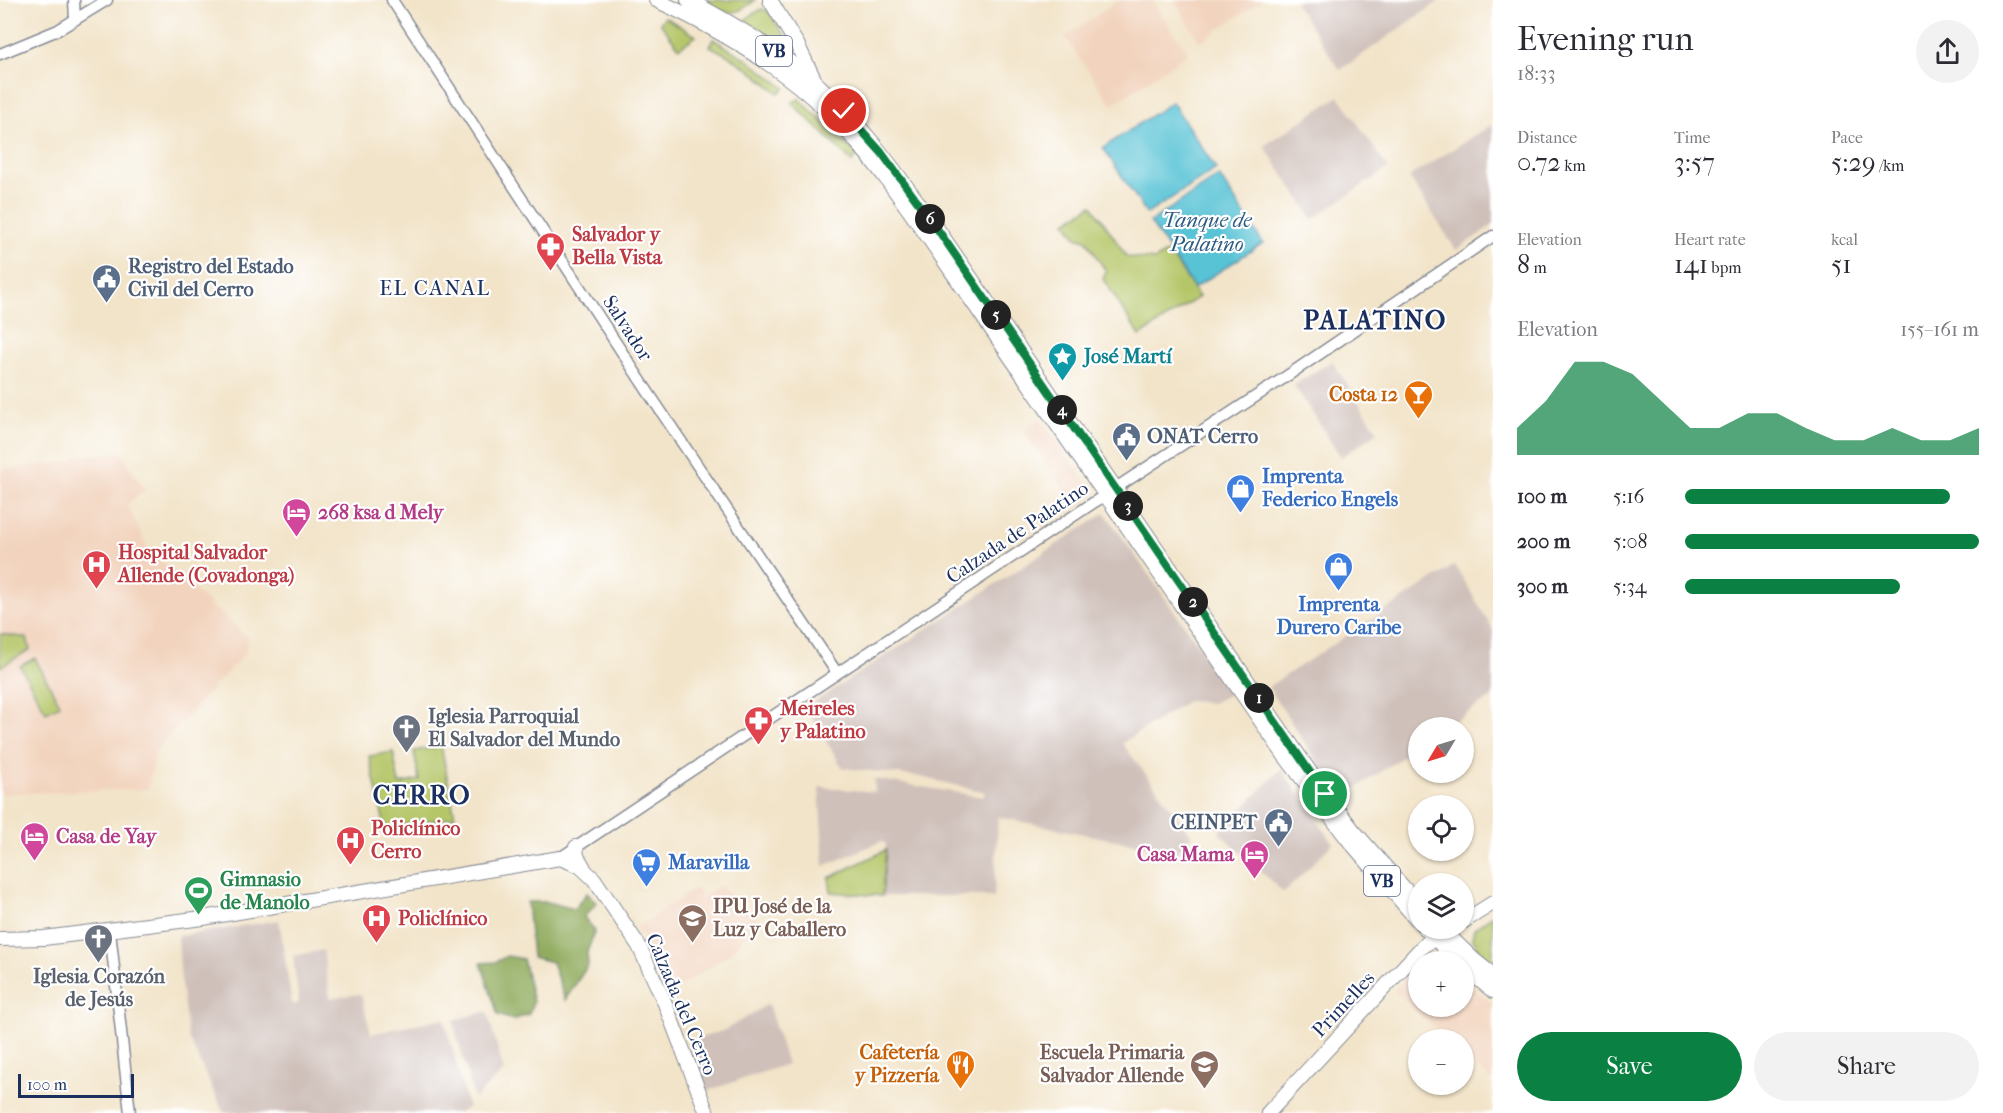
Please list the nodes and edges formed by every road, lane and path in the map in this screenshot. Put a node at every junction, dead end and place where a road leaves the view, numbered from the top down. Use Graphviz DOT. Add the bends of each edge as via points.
graph roads {
  1 [pos="74,0"];
  2 [pos="107,0"];
  3 [pos="392,0"];
  4 [pos="656,0"];
  5 [pos="770,0"];
  6 [pos="695,2"];
  7 [pos="75,20"];
  8 [pos="727,36"];
  9 [pos="0,54"];
  10 [pos="815,83"];
  11 [pos="1493,236"];
  12 [pos="1110,491"];
  13 [pos="837,673"];
  14 [pos="576,847"];
  15 [pos="560,858"];
  16 [pos="587,872"];
  17 [pos="1408,892"];
  18 [pos="1493,903"];
  19 [pos="1408,909"];
  20 [pos="1474,915"];
  21 [pos="110,931"];
  22 [pos="0,939"];
  23 [pos="1430,939"];
  24 [pos="1449,939"];
  25 [pos="1474,975"];
  26 [pos="1493,975"];
  27 [pos="1493,991"];
  28 [pos="130,1113"];
  29 [pos="707,1113"];
  30 [pos="1268,1113"];
  1 -- 7 [label="street"];
  2 -- 7 [label="street"];
  3 -- 13 [label="street, Salvador"];
  4 -- 8 [label="main road, VB"];
  5 -- 10 [label="main road"];
  6 -- 8 [label="main road" via="707,20"];
  6 -- 10 [label="main road, VB" via="755,38"];
  7 -- 9 [label="street"];
  8 -- 12 [label="main road, VB" via="810,96 852,136"];
  10 -- 12 [label="main road, VB" via="881,152 938,230"];
  11 -- 12 [label="street, Calzada de Palatino"];
  12 -- 13 [label="street, Calzada de Palatino"];
  12 -- 17 [label="main road, VB" via="1325,794"];
  12 -- 19 [label="main road, VB" via="1285,756 1347,838"];
  13 -- 14 [label="street, Calzada de Palatino"];
  14 -- 15 [label="street, Calzada de Palatino"];
  14 -- 16 [label="main road"];
  15 -- 16 [label="main road, Calzada del Cerro"];
  15 -- 21 [label="main road"];
  16 -- 29 [label="main road, Calzada del Cerro" via="610,900 646,958"];
  18 -- 20 [label="main road"];
  21 -- 22 [label="main road"];
  21 -- 28 [label="street"];
  23 -- 30 [label="main road, Primelles"];
  24 -- 26 [label="main road"];
  25 -- 27 [label="main road"];
}
